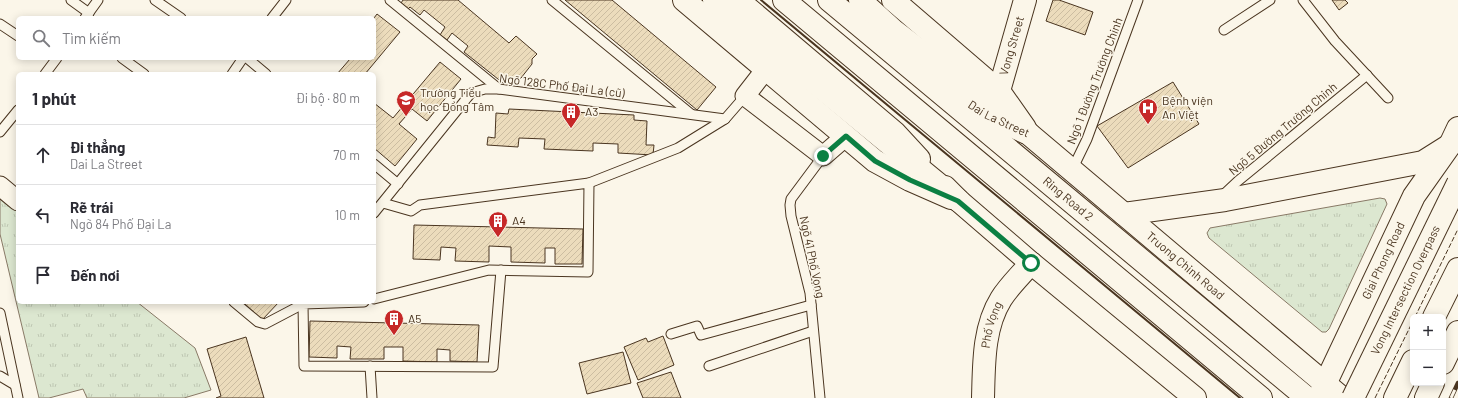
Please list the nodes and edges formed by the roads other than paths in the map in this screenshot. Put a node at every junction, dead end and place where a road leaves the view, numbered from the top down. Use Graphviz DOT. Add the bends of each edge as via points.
graph roads {
  1 [pos="71,0"];
  2 [pos="98,0"];
  3 [pos="155,0"];
  4 [pos="286,0"];
  5 [pos="390,0"];
  6 [pos="552,0"];
  7 [pos="684,0"];
  8 [pos="714,0"];
  9 [pos="738,0"];
  10 [pos="784,0"];
  11 [pos="829,0"];
  12 [pos="836,0"];
  13 [pos="860,0"];
  14 [pos="893,0"];
  15 [pos="1025,0"];
  16 [pos="1138,0"];
  17 [pos="1270,0"];
  18 [pos="1303,0"];
  19 [pos="87,16"];
  20 [pos="178,16"];
  21 [pos="274,16"];
  22 [pos="0,24"];
  23 [pos="1224,30"];
  24 [pos="16,35"];
  25 [pos="52,60"];
  26 [pos="125,60"];
  27 [pos="242,60"];
  28 [pos="249,60"];
  29 [pos="766,69"];
  30 [pos="46,72"];
  31 [pos="141,72"];
  32 [pos="233,72"];
  33 [pos="264,72"];
  34 [pos="1367,75"];
  35 [pos="499,89"];
  36 [pos="999,91"];
  37 [pos="745,96"];
  38 [pos="1388,98"];
  39 [pos="16,112"];
  40 [pos="692,114"];
  41 [pos="725,119"];
  42 [pos="0,132"];
  43 [pos="1029,134"];
  44 [pos="846,136"];
  45 [pos="1454,137"];
  46 [pos="823,156"];
  47 [pos="376,166"];
  48 [pos="1072,170"];
  49 [pos="1431,171"];
  50 [pos="589,183"];
  51 [pos="398,184"];
  52 [pos="1458,184"];
  53 [pos="0,186"];
  54 [pos="16,199"];
  55 [pos="958,201"];
  56 [pos="1215,202"];
  57 [pos="383,203"];
  58 [pos="376,212"];
  59 [pos="1124,214"];
  60 [pos="1031,263"];
  61 [pos="1458,269"];
  62 [pos="501,270"];
  63 [pos="376,298"];
  64 [pos="236,304"];
  65 [pos="302,304"];
  66 [pos="304,304"];
  67 [pos="811,305"];
  68 [pos="0,313"];
  69 [pos="1436,314"];
  70 [pos="813,331"];
  71 [pos="1458,332"];
  72 [pos="671,334"];
  73 [pos="1446,357"];
  74 [pos="370,366"];
  75 [pos="709,366"];
  76 [pos="1410,367"];
  77 [pos="0,376"];
  78 [pos="1168,377"];
  79 [pos="14,385"];
  80 [pos="1432,386"];
  81 [pos="1322,391"];
  82 [pos="18,398"];
  83 [pos="372,398"];
  84 [pos="820,398"];
  85 [pos="983,398"];
  86 [pos="1173,398"];
  87 [pos="1195,398"];
  88 [pos="1261,398"];
  89 [pos="1308,398"];
  90 [pos="1342,398"];
  91 [pos="1353,398"];
  92 [pos="1395,398"];
  93 [pos="1426,398"];
  1 -- 19 [label="lane"];
  2 -- 19 [label="lane"];
  3 -- 20 [label="lane"];
  4 -- 21 [label="lane"];
  5 -- 35 [label="lane"];
  6 -- 40 [label="lane"];
  7 -- 29 [label="main road"];
  8 -- 55 [label="main road"];
  9 -- 55 [label="main road" via="895,133"];
  10 -- 88 [label="main road"];
  11 -- 89 [label="main road, Ring Road 2"];
  12 -- 43 [label="main road, Dai La Street" via="944,87 985,114"];
  13 -- 43 [label="main road" via="894,30"];
  14 -- 36 [label="main road, Dai La Street"];
  15 -- 36 [label="main road, Vong Street"];
  16 -- 48 [label="lane, Ngõ 1 Đường Trường Chinh" via="1087,139"];
  17 -- 23 [label="lane"];
  18 -- 34 [label="lane" via="1335,41"];
  22 -- 24 [label="lane"];
  25 -- 30 [label="lane"];
  26 -- 31 [label="lane"];
  27 -- 32 [label="lane"];
  28 -- 33 [label="lane"];
  29 -- 37 [label="street"];
  29 -- 44 [label="main road"];
  34 -- 38 [label="lane"];
  34 -- 56 [label="lane, Ngõ 5 Đường Trường Chinh"];
  35 -- 40 [label="lane, Ngõ 128C Phố Đại La (cũ)"];
  35 -- 51 [label="lane, Ngõ 128C Phố Đại La (cũ)" via="471,93"];
  36 -- 43 [label="main road, Dai La Street"];
  37 -- 41 [label="lane"];
  37 -- 46 [label="street"];
  39 -- 42 [label="lane"];
  40 -- 41 [label="lane, Ngõ 128C Phố Đại La (cũ)"];
  41 -- 50 [label="lane" via="678,148"];
  43 -- 48 [label="main road, Truong Chinh Road"];
  44 -- 46 [label="street"];
  44 -- 55 [label="main road" via="875,161"];
  45 -- 49 [label="main road, Giai Phong Road"];
  45 -- 56 [label="main road" via="1423,162"];
  46 -- 67 [label="lane, Ngõ 41 Phố Vọng" via="790,205"];
  47 -- 51 [label="lane"];
  48 -- 59 [label="main road, Truong Chinh Road"];
  49 -- 52 [label="main road"];
  49 -- 81 [label="main road, Giai Phong Road" via="1414,196"];
  50 -- 57 [label="lane" via="420,205 411,211"];
  50 -- 62 [label="lane" via="588,272"];
  51 -- 57 [label="lane, Ngõ 128C Phố Đại La (cũ)"];
  52 -- 91 [label="main road, Vong Intersection Overpass, bridge"];
  53 -- 54 [label="street"];
  55 -- 60 [label="main road"];
  56 -- 59 [label="main road"];
  57 -- 58 [label="lane, Ngõ 128C Phố Đại La (cũ)"];
  59 -- 81 [label="main road, Truong Chinh Road"];
  60 -- 78 [label="main road"];
  60 -- 85 [label="main road, Phố Vọng" via="1002,299 990,326 984,363"];
  61 -- 69 [label="main road"];
  62 -- 63 [label="lane" via="489,270"];
  62 -- 74 [label="lane" via="493,367"];
  64 -- 65 [label="lane" via="258,322 265,324"];
  66 -- 74 [label="lane" via="304,366"];
  67 -- 70 [label="lane, Ngõ 41 Phố Vọng"];
  67 -- 72 [label="lane" via="701,335 698,326"];
  68 -- 79 [label="lane"];
  70 -- 75 [label="lane"];
  70 -- 84 [label="lane, Ngõ 41 Phố Vọng"];
  71 -- 73 [label="main road"];
  74 -- 83 [label="lane"];
  76 -- 92 [label="main road"];
  77 -- 79 [label="lane"];
  78 -- 86 [label="main road"];
  78 -- 87 [label="main road"];
  79 -- 82 [label="lane"];
  80 -- 93 [label="main road"];
  81 -- 90 [label="main road, Truong Chinh Road"];
}
